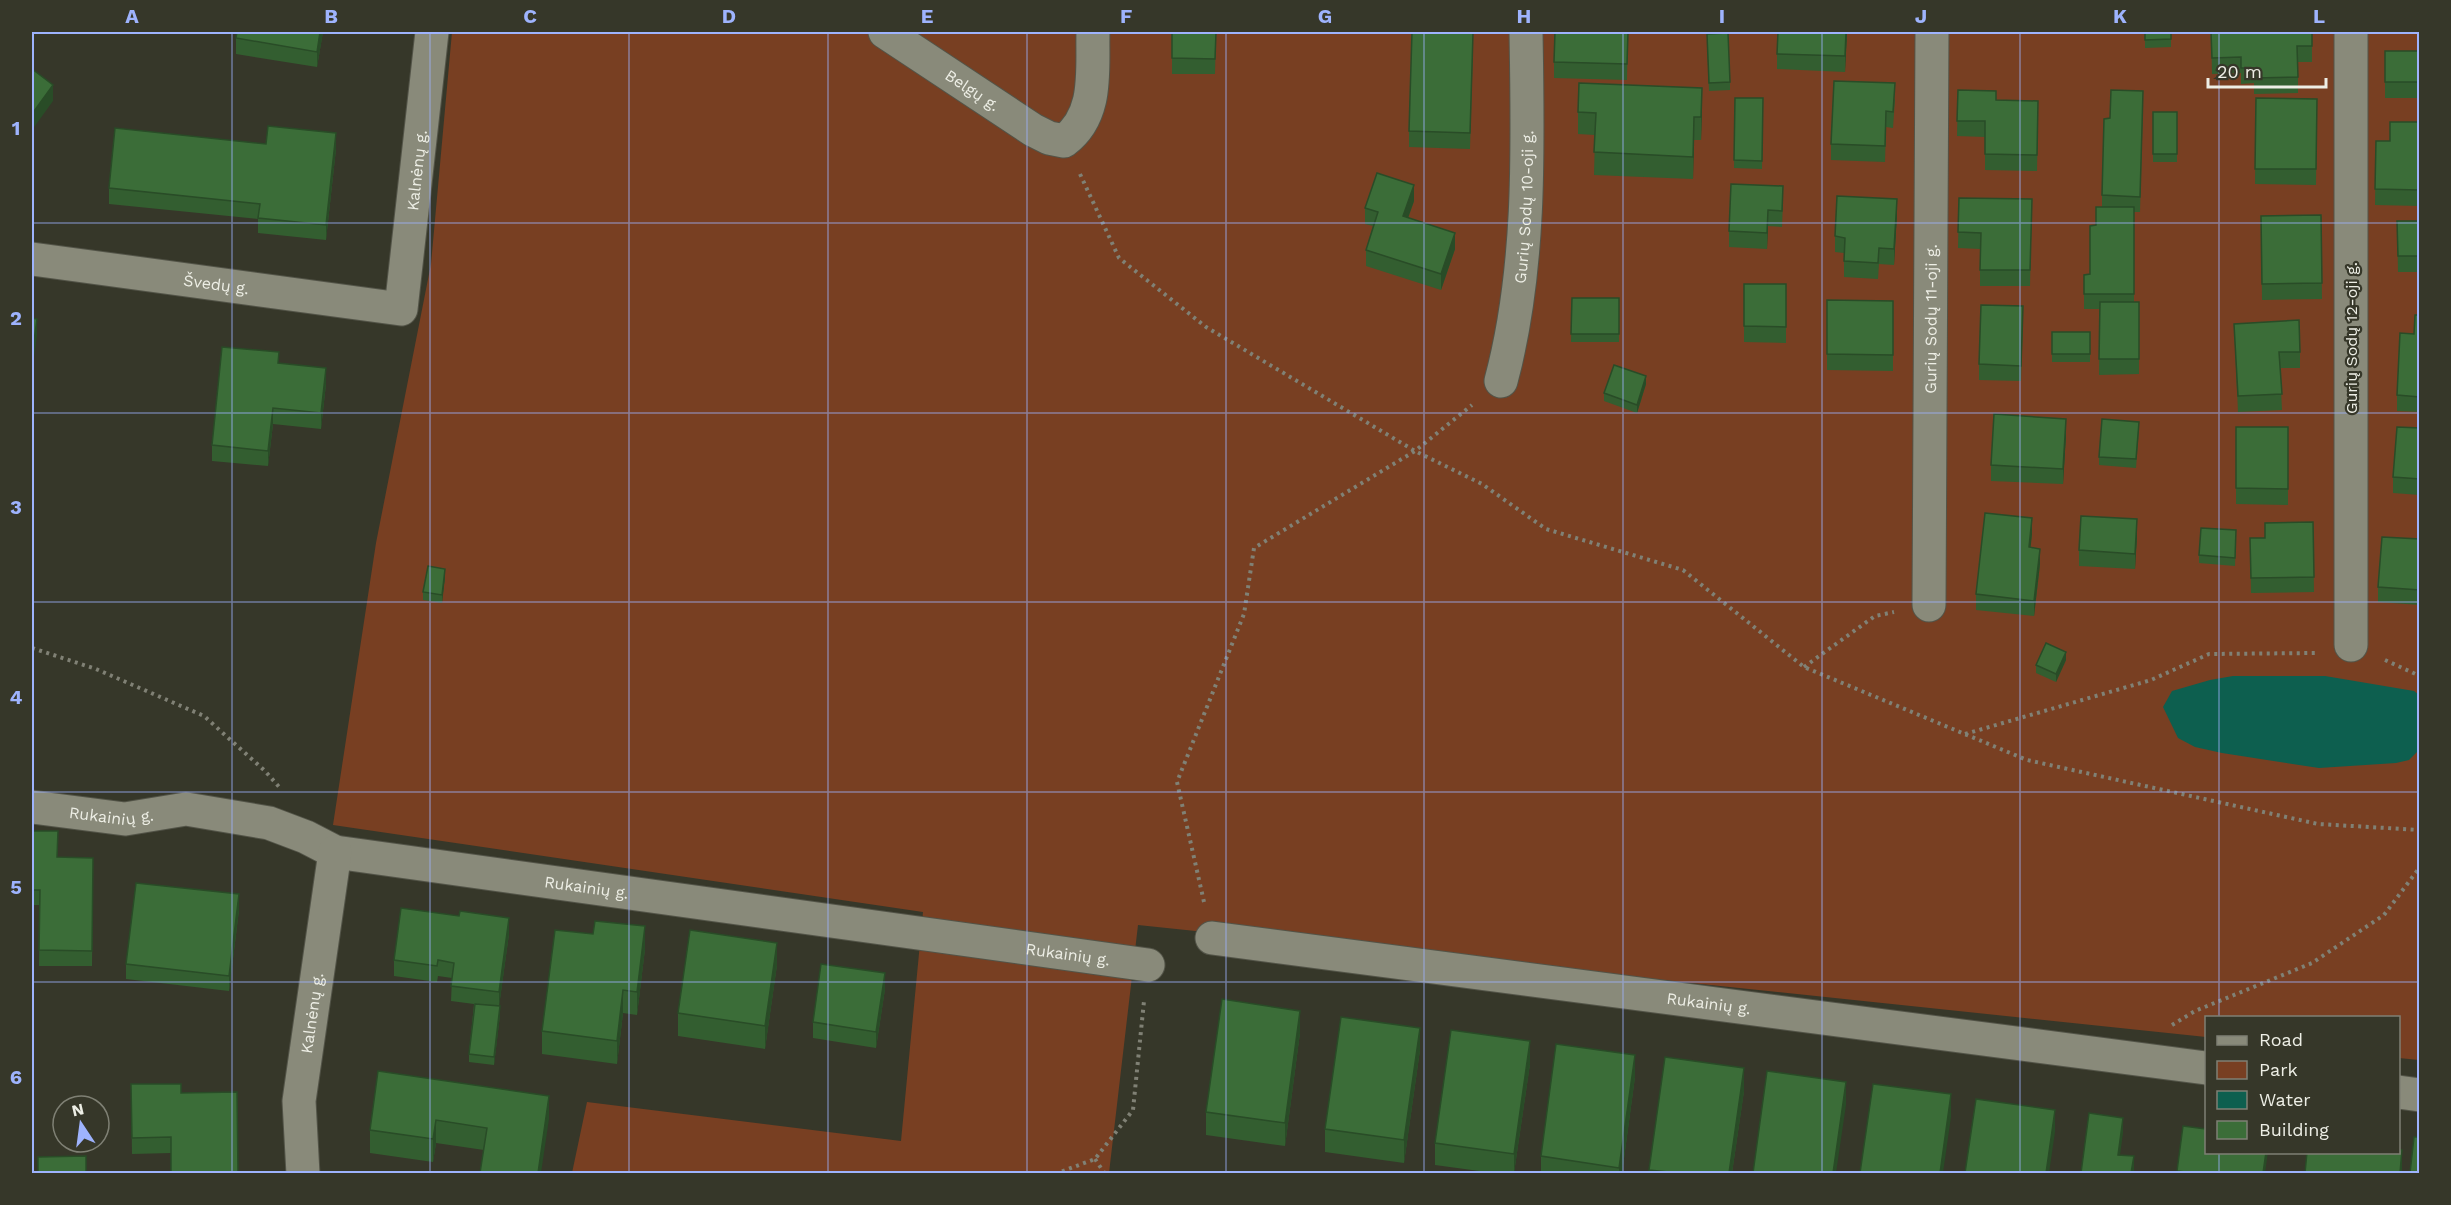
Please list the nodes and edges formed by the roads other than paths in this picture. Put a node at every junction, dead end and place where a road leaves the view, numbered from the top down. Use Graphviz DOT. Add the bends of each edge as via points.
graph roads {
  1 [pos="432,32"];
  2 [pos="885,32"];
  3 [pos="1093,32"];
  4 [pos="1526,32"];
  5 [pos="1932,32"];
  6 [pos="2351,32"];
  7 [pos="32,259"];
  8 [pos="401,309"];
  9 [pos="1501,381"];
  10 [pos="1929,605"];
  11 [pos="2351,645"];
  12 [pos="32,807"];
  13 [pos="335,852"];
  14 [pos="1212,938"];
  15 [pos="1148,965"];
  16 [pos="2205,1068"];
  17 [pos="2400,1092"];
  18 [pos="2420,1095"];
  19 [pos="303,1173"];
  1 -- 8 [label="street, Kalnėnų g."];
  2 -- 3 [label="street, Belgų g." via="1033,130 1064,141 1076,132 1092,99"];
  4 -- 9 [label="street, Gurių Sodų 10-oji g." via="1528,122 1522,240 1512,340"];
  5 -- 10 [label="street, Gurių Sodų 11-oji g."];
  6 -- 11 [label="street, Gurių Sodų 12-oji g."];
  7 -- 8 [label="street, Švedų g."];
  12 -- 13 [label="street, Rukainių g." via="125,819 186,809 269,823"];
  13 -- 15 [label="street, Rukainių g."];
  13 -- 19 [label="street, Kalnėnų g." via="299,1101"];
  14 -- 16 [label="street, Rukainių g."];
  17 -- 18 [label="street"];
}
